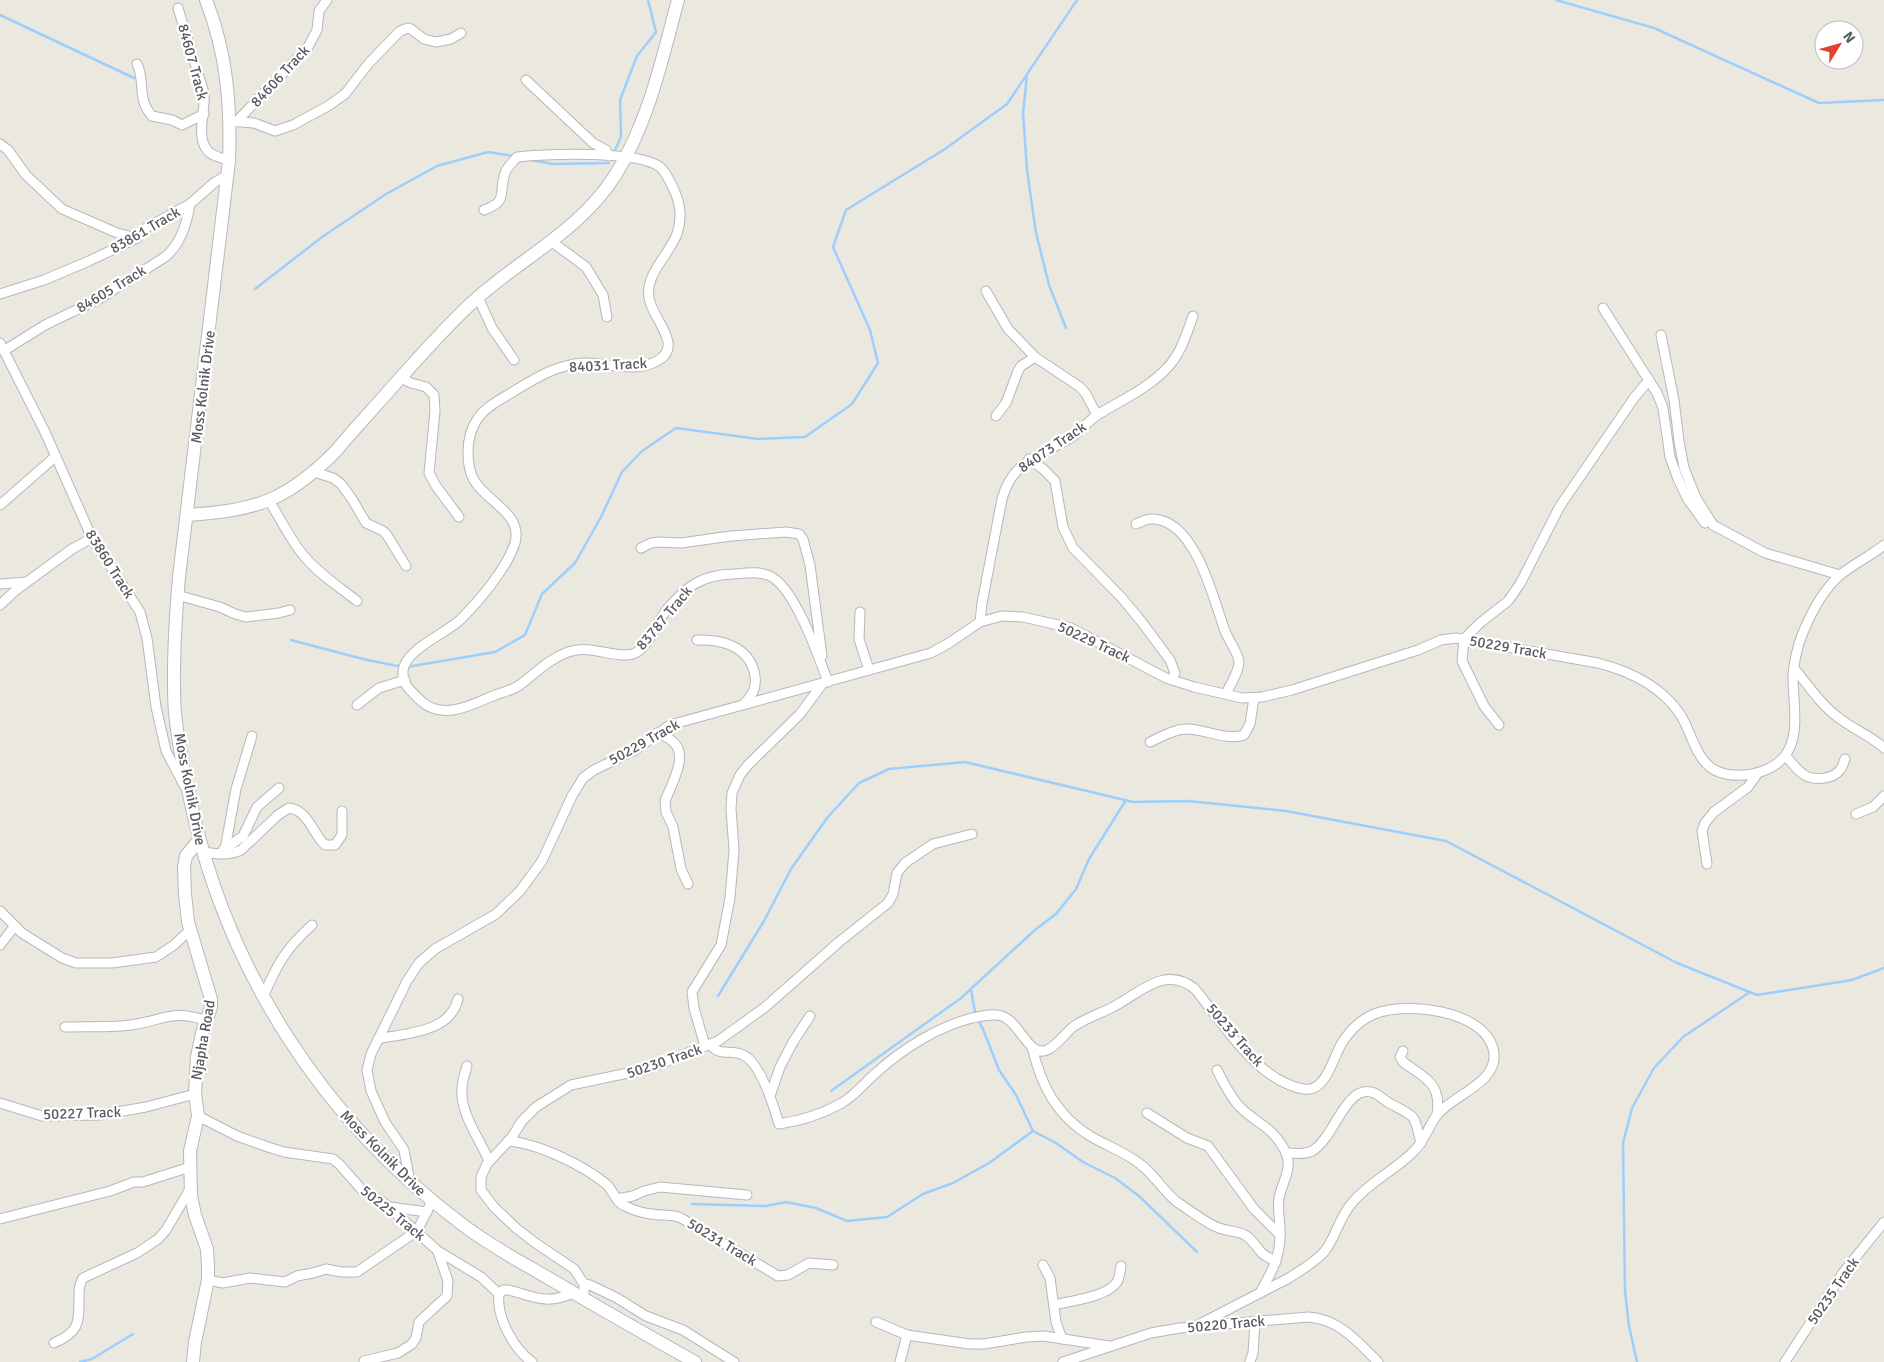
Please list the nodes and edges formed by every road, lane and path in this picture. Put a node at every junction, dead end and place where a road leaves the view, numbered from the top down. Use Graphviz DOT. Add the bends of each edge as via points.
graph roads {
  1 [pos="206,0"];
  2 [pos="327,0"];
  3 [pos="678,0"];
  4 [pos="178,8"];
  5 [pos="461,33"];
  6 [pos="137,64"];
  7 [pos="526,80"];
  8 [pos="204,114"];
  9 [pos="233,121"];
  10 [pos="0,144"];
  11 [pos="609,156"];
  12 [pos="626,157"];
  13 [pos="229,160"];
  14 [pos="228,175"];
  15 [pos="190,204"];
  16 [pos="484,210"];
  17 [pos="137,238"];
  18 [pos="552,242"];
  19 [pos="986,291"];
  20 [pos="0,294"];
  21 [pos="478,297"];
  22 [pos="1603,308"];
  23 [pos="1193,316"];
  24 [pos="607,317"];
  25 [pos="1661,335"];
  26 [pos="2,346"];
  27 [pos="1035,357"];
  28 [pos="514,360"];
  29 [pos="400,378"];
  30 [pos="1649,380"];
  31 [pos="1097,414"];
  32 [pos="996,416"];
  33 [pos="56,456"];
  34 [pos="1029,459"];
  35 [pos="314,472"];
  36 [pos="269,501"];
  37 [pos="0,505"];
  38 [pos="187,515"];
  39 [pos="459,517"];
  40 [pos="1136,524"];
  41 [pos="1712,525"];
  42 [pos="92,538"];
  43 [pos="1884,545"];
  44 [pos="641,548"];
  45 [pos="406,566"];
  46 [pos="1840,575"];
  47 [pos="28,582"];
  48 [pos="0,584"];
  49 [pos="178,595"];
  50 [pos="358,601"];
  51 [pos="0,605"];
  52 [pos="290,610"];
  53 [pos="860,612"];
  54 [pos="980,622"];
  55 [pos="1464,639"];
  56 [pos="697,640"];
  57 [pos="823,668"];
  58 [pos="1794,668"];
  59 [pos="869,670"];
  60 [pos="405,680"];
  61 [pos="1172,680"];
  62 [pos="826,682"];
  63 [pos="1226,694"];
  64 [pos="1254,698"];
  65 [pos="356,705"];
  66 [pos="743,706"];
  67 [pos="1499,725"];
  68 [pos="658,733"];
  69 [pos="252,736"];
  70 [pos="1150,742"];
  71 [pos="1884,748"];
  72 [pos="1786,756"];
  73 [pos="1845,759"];
  74 [pos="1758,773"];
  75 [pos="279,788"];
  76 [pos="188,794"];
  77 [pos="1884,796"];
  78 [pos="342,811"];
  79 [pos="1856,814"];
  80 [pos="972,834"];
  81 [pos="201,846"];
  82 [pos="221,851"];
  83 [pos="1707,864"];
  84 [pos="688,884"];
  85 [pos="0,911"];
  86 [pos="312,925"];
  87 [pos="14,926"];
  88 [pos="191,929"];
  89 [pos="0,945"];
  90 [pos="263,997"];
  91 [pos="458,999"];
  92 [pos="810,1016"];
  93 [pos="207,1021"];
  94 [pos="65,1027"];
  95 [pos="378,1039"];
  96 [pos="708,1045"];
  97 [pos="1032,1047"];
  98 [pos="1403,1051"];
  99 [pos="467,1066"];
  100 [pos="1217,1070"];
  101 [pos="194,1094"];
  102 [pos="770,1096"];
  103 [pos="0,1103"];
  104 [pos="1147,1113"];
  105 [pos="1437,1115"];
  106 [pos="198,1116"];
  107 [pos="508,1141"];
  108 [pos="1421,1143"];
  109 [pos="1286,1153"];
  110 [pos="489,1161"];
  111 [pos="190,1167"];
  112 [pos="410,1182"];
  113 [pos="190,1188"];
  114 [pos="747,1195"];
  115 [pos="617,1199"];
  116 [pos="390,1207"];
  117 [pos="429,1207"];
  118 [pos="0,1219"];
  119 [pos="1884,1222"];
  120 [pos="417,1231"];
  121 [pos="1280,1235"];
  122 [pos="438,1251"];
  123 [pos="1276,1262"];
  124 [pos="1043,1264"];
  125 [pos="833,1265"];
  126 [pos="1121,1266"];
  127 [pos="208,1280"];
  128 [pos="584,1284"];
  129 [pos="1260,1293"];
  130 [pos="499,1294"];
  131 [pos="579,1296"];
  132 [pos="1054,1305"];
  133 [pos="876,1322"];
  134 [pos="1255,1322"];
  135 [pos="1194,1327"];
  136 [pos="907,1335"];
  137 [pos="1062,1338"];
  138 [pos="54,1343"];
  139 [pos="1109,1346"];
  140 [pos="522,1359"];
  141 [pos="364,1360"];
  142 [pos="193,1362"];
  143 [pos="532,1362"];
  144 [pos="695,1362"];
  145 [pos="734,1362"];
  146 [pos="900,1362"];
  147 [pos="1063,1362"];
  148 [pos="1250,1362"];
  149 [pos="1378,1362"];
  150 [pos="1785,1362"];
  1 -- 9 [label="main road, Moss Kolnik Drive" via="222,48"];
  2 -- 9 [label="street, 84606 Track" via="308,47"];
  3 -- 12 [label="main road" via="649,104"];
  4 -- 8 [label="street, 84607 Track" via="202,88"];
  5 -- 9 [label="street" via="436,42 424,39 411,29 400,31 345,94 301,121 275,131 254,123"];
  6 -- 8 [label="street" via="141,72 142,97 152,116 182,125"];
  7 -- 11 [label="street"];
  8 -- 13 [label="street, 84607 Track" via="202,131 206,148 214,155"];
  9 -- 13 [label="main road, Moss Kolnik Drive"];
  10 -- 17 [label="street" via="26,175 62,209"];
  11 -- 12 [label="street, 84031 Track"];
  11 -- 16 [label="street, 84031 Track" via="517,157 506,171 500,201"];
  12 -- 18 [label="main road" via="596,201"];
  12 -- 60 [label="street, 84031 Track" via="658,165 671,183 680,208 678,232 648,290 650,306 667,336 668,348 658,361 644,365 581,363 561,367 526,384 480,416 470,439 471,473 482,491 514,522 516,539 501,569 467,612 414,652 404,667"];
  13 -- 14 [label="main road, Moss Kolnik Drive"];
  14 -- 15 [label="street, 83861 Track"];
  14 -- 38 [label="main road, Moss Kolnik Drive"];
  15 -- 17 [label="street, 83861 Track" via="146,228"];
  15 -- 26 [label="street, 84605 Track" via="178,241 165,257 99,299"];
  17 -- 20 [label="street, 83861 Track" via="44,280"];
  18 -- 21 [label="main road"];
  18 -- 24 [label="street" via="586,267 603,296"];
  19 -- 27 [label="street" via="1008,329"];
  21 -- 28 [label="street" via="492,328"];
  21 -- 29 [label="main road"];
  22 -- 30 [label="street"];
  23 -- 31 [label="street, 84073 Track" via="1176,358 1169,367 1123,402"];
  25 -- 41 [label="street" via="1684,468"];
  26 -- 33 [label="street, 83860 Track"];
  27 -- 31 [label="street" via="1080,387"];
  27 -- 32 [label="street" via="1021,366 1006,403"];
  29 -- 35 [label="main road"];
  29 -- 39 [label="street" via="426,387 434,395 429,473"];
  30 -- 41 [label="street" via="1663,408 1670,457 1678,479 1699,517"];
  30 -- 55 [label="street" via="1560,506 1516,590 1508,601"];
  31 -- 34 [label="street, 84073 Track" via="1073,437"];
  33 -- 37 [label="street"];
  33 -- 42 [label="street, 83860 Track"];
  34 -- 54 [label="street, 84073 Track" via="1012,475 1005,488"];
  34 -- 61 [label="street" via="1055,481 1063,527 1073,548 1141,621 1170,660 1175,673"];
  35 -- 36 [label="main road"];
  35 -- 45 [label="street" via="341,484 364,521 387,535"];
  36 -- 38 [label="main road" via="234,511"];
  36 -- 50 [label="street" via="304,556"];
  38 -- 49 [label="main road, Moss Kolnik Drive"];
  40 -- 63 [label="street" via="1154,518 1175,528 1186,538 1202,565 1239,660"];
  41 -- 46 [label="street" via="1765,553"];
  42 -- 47 [label="street"];
  42 -- 76 [label="street, 83860 Track" via="140,612 166,751"];
  43 -- 46 [label="street"];
  44 -- 57 [label="street" via="659,542 681,543 786,532 799,534 804,539 810,565"];
  46 -- 58 [label="street" via="1812,614 1802,636"];
  47 -- 48 [label="street"];
  47 -- 51 [label="street"];
  49 -- 52 [label="street" via="246,616"];
  49 -- 76 [label="main road, Moss Kolnik Drive" via="174,631 174,692"];
  53 -- 59 [label="street" via="859,639"];
  54 -- 59 [label="street, 50229 Track" via="931,653"];
  54 -- 61 [label="street, 50229 Track" via="1002,616 1061,625"];
  55 -- 64 [label="street, 50229 Track" via="1441,640 1292,690"];
  55 -- 67 [label="street" via="1462,661 1484,706"];
  55 -- 74 [label="street, 50229 Track" via="1620,668 1649,684 1679,712 1706,764 1717,772 1731,775"];
  56 -- 66 [label="street" via="730,645 742,651 750,661 756,682 754,692"];
  57 -- 60 [label="street, 83787 Track" via="787,590 768,575 744,573 716,575 692,584 664,613 646,644 634,654 585,648 566,652 540,667 520,686 463,709 427,706 410,691"];
  57 -- 62 [label="street, 83787 Track"];
  58 -- 71 [label="street" via="1833,713"];
  58 -- 72 [label="street" via="1793,738"];
  59 -- 62 [label="street, 50229 Track"];
  60 -- 65 [label="street" via="373,691"];
  61 -- 63 [label="street, 50229 Track"];
  62 -- 66 [label="street, 50229 Track"];
  62 -- 96 [label="street" via="800,714 748,765 732,793 734,850 730,898 720,945 692,992 694,1008"];
  63 -- 64 [label="street, 50229 Track"];
  64 -- 70 [label="street" via="1250,724 1244,735 1185,729"];
  66 -- 68 [label="street, 50229 Track" via="674,723"];
  68 -- 84 [label="street" via="672,740 680,753 665,806"];
  68 -- 95 [label="street, 50229 Track" via="635,750 583,778 542,861 527,884 496,914 435,949 419,963"];
  69 -- 82 [label="street"];
  72 -- 73 [label="street" via="1809,778 1836,774"];
  72 -- 74 [label="street, 50229 Track" via="1775,767"];
  74 -- 83 [label="street" via="1748,787 1704,823 1702,831"];
  75 -- 82 [label="street" via="257,806 242,836"];
  76 -- 81 [label="main road, Moss Kolnik Drive"];
  77 -- 79 [label="street" via="1873,807"];
  78 -- 82 [label="street" via="342,835 335,845 323,843 303,816 296,809 289,808 241,850 234,854"];
  80 -- 96 [label="street, 50230 Track" via="933,844 905,863 897,873 894,894 888,904 764,1008"];
  81 -- 82 [label="street"];
  81 -- 88 [label="main road, Njapha Road" via="186,856 184,867"];
  81 -- 90 [label="main road, Moss Kolnik Drive" via="220,906"];
  85 -- 87 [label="street"];
  86 -- 90 [label="street" via="286,951"];
  87 -- 88 [label="street" via="62,958 88,964 156,957"];
  87 -- 89 [label="street"];
  88 -- 93 [label="main road, Njapha Road" via="210,993"];
  90 -- 112 [label="main road, Moss Kolnik Drive" via="327,1095"];
  91 -- 95 [label="street" via="453,1013 439,1024 413,1033"];
  92 -- 102 [label="street" via="780,1067"];
  93 -- 94 [label="street" via="180,1014 130,1025"];
  93 -- 101 [label="main road, Njapha Road" via="197,1057"];
  95 -- 112 [label="street, 50229 Track" via="369,1060 368,1079 385,1122 404,1150"];
  96 -- 102 [label="street" via="719,1052 742,1054 749,1059"];
  96 -- 107 [label="street, 50230 Track" via="647,1069 571,1085 529,1113"];
  97 -- 102 [label="street" via="1005,1017 990,1014 928,1036 840,1104 779,1124"];
  97 -- 105 [label="street, 50233 Track" via="1040,1052 1049,1050 1078,1024 1118,1005 1144,987 1174,980 1195,989 1224,1027 1270,1074 1293,1087 1310,1090 1327,1074 1343,1042 1366,1018 1386,1010 1436,1010 1470,1022 1487,1038 1494,1053 1493,1064 1485,1078"];
  97 -- 123 [label="street" via="1045,1088 1057,1107 1076,1125 1140,1164 1176,1201 1218,1228 1247,1236"];
  98 -- 105 [label="street" via="1400,1058 1403,1062 1429,1080 1436,1089"];
  99 -- 110 [label="street" via="462,1098"];
  100 -- 109 [label="street" via="1239,1105 1273,1133"];
  101 -- 103 [label="street, 50227 Track" via="100,1115 42,1116"];
  101 -- 106 [label="main road, Njapha Road"];
  104 -- 121 [label="street" via="1187,1138 1208,1146 1254,1209"];
  105 -- 108 [label="street, 50233 Track"];
  106 -- 111 [label="main road, Njapha Road"];
  106 -- 116 [label="street, 50225 Track" via="268,1147 332,1159 362,1190"];
  107 -- 110 [label="street, 50230 Track"];
  107 -- 115 [label="street, 50231 Track" via="528,1144 589,1172 608,1186"];
  108 -- 109 [label="street" via="1418,1126 1410,1114 1375,1093 1365,1091 1344,1107 1326,1140 1319,1146 1304,1154"];
  108 -- 129 [label="street, 50233 Track" via="1352,1203 1324,1252 1302,1270"];
  109 -- 121 [label="street" via="1289,1164 1278,1212"];
  110 -- 128 [label="street, 50230 Track" via="480,1186 494,1207 521,1232 574,1269"];
  111 -- 113 [label="main road, Njapha Road"];
  111 -- 118 [label="street"];
  112 -- 117 [label="main road, Moss Kolnik Drive"];
  113 -- 127 [label="main road, Njapha Road" via="207,1249"];
  113 -- 138 [label="street" via="158,1239 137,1253 84,1278 80,1283 76,1326 67,1337"];
  114 -- 115 [label="street" via="660,1187"];
  115 -- 125 [label="street, 50231 Track" via="623,1205 643,1212 681,1218 778,1276 809,1263"];
  116 -- 117 [label="street"];
  116 -- 120 [label="street, 50225 Track"];
  117 -- 120 [label="street"];
  117 -- 131 [label="main road, Moss Kolnik Drive"];
  119 -- 150 [label="street, 50235 Track" via="1842,1274"];
  120 -- 122 [label="street, 50225 Track"];
  120 -- 127 [label="street" via="357,1272 326,1268 285,1282 250,1278 222,1283"];
  121 -- 123 [label="street"];
  122 -- 130 [label="street, 50225 Track" via="481,1277"];
  122 -- 141 [label="street" via="448,1280 447,1296 419,1322 412,1344 398,1353"];
  123 -- 129 [label="street"];
  124 -- 132 [label="street" via="1050,1278"];
  126 -- 132 [label="street" via="1116,1283 1106,1291"];
  127 -- 142 [label="main road, Njapha Road"];
  128 -- 131 [label="street"];
  128 -- 145 [label="street" via="617,1298 646,1316 683,1330"];
  129 -- 135 [label="street, 50233 Track"];
  130 -- 131 [label="street" via="509,1290 551,1300"];
  130 -- 140 [label="street" via="508,1332"];
  131 -- 144 [label="main road, Moss Kolnik Drive"];
  132 -- 137 [label="street"];
  133 -- 136 [label="street"];
  134 -- 135 [label="street, 50220 Track"];
  134 -- 148 [label="street"];
  134 -- 149 [label="street, 50220 Track" via="1319,1318 1339,1326"];
  135 -- 139 [label="street, 50220 Track" via="1151,1333"];
  136 -- 137 [label="street" via="984,1344 1026,1337"];
  136 -- 146 [label="street"];
  137 -- 139 [label="street"];
  139 -- 147 [label="street, 50220 Track"];
  140 -- 143 [label="street"];
}
